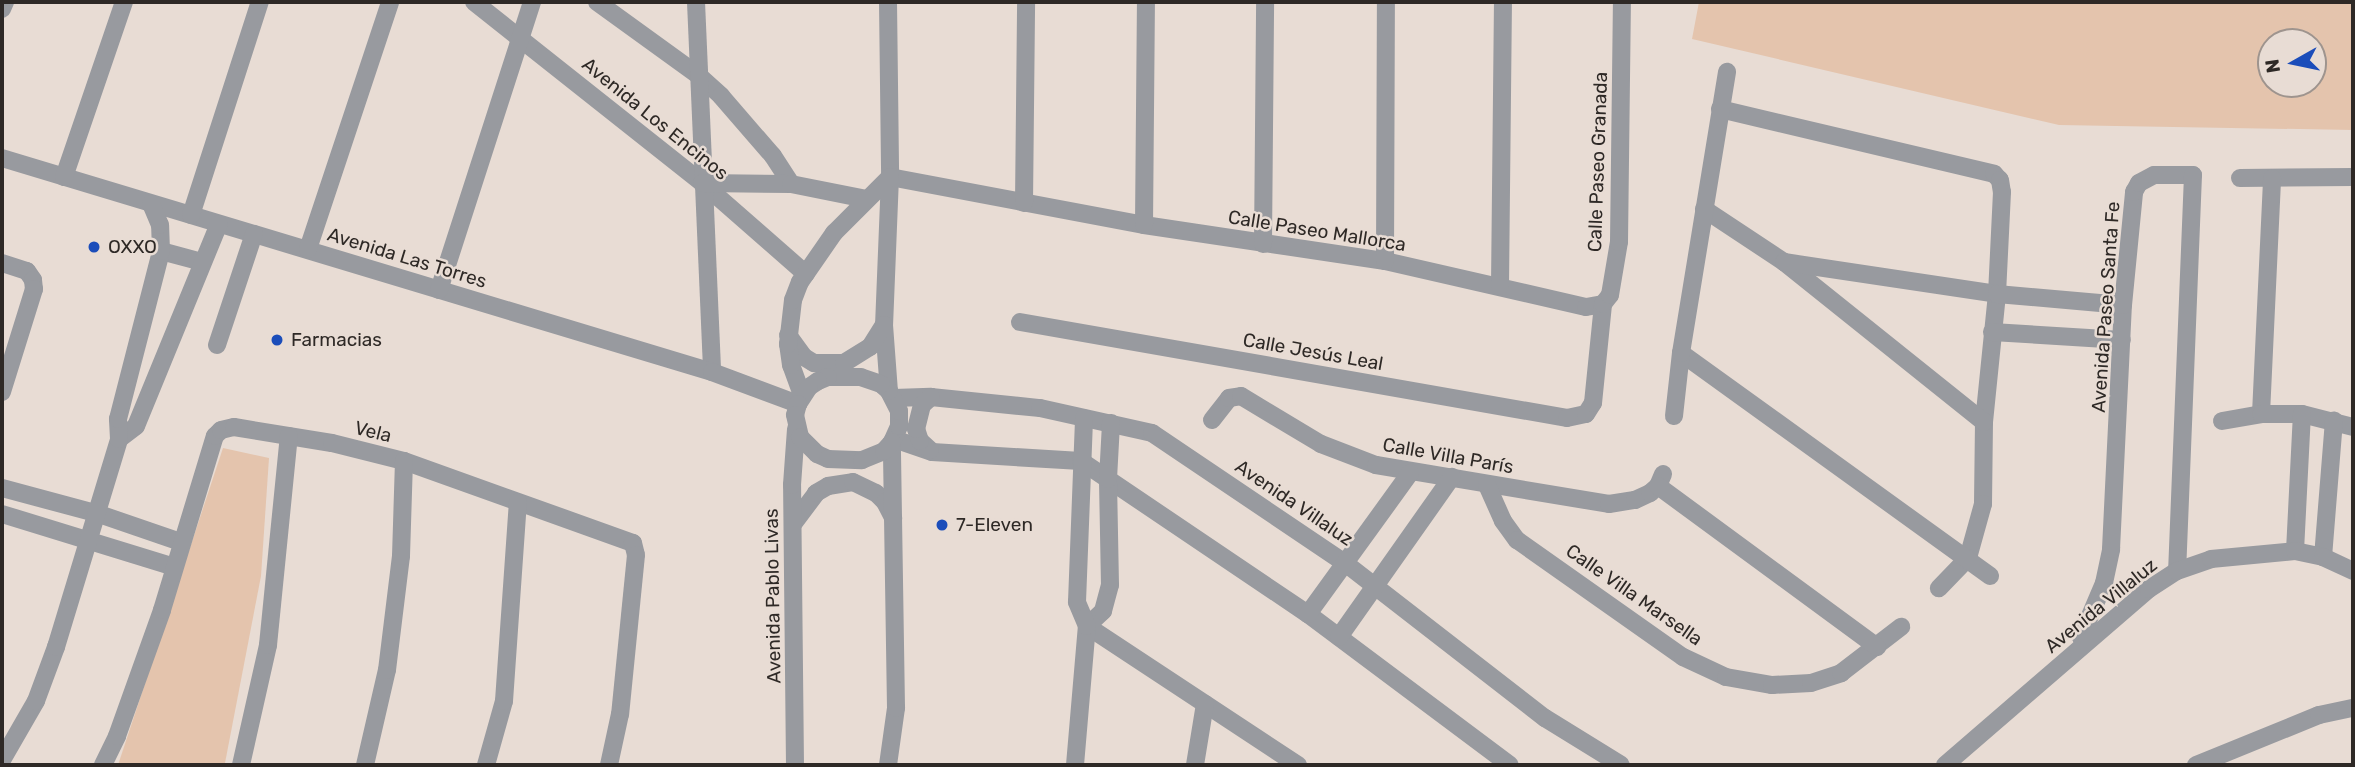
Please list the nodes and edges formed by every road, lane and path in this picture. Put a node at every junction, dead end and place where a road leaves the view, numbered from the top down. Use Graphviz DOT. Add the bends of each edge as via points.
graph roads {
  1 [pos="5,2"];
  2 [pos="124,2"];
  3 [pos="260,2"];
  4 [pos="390,2"];
  5 [pos="474,2"];
  6 [pos="532,2"];
  7 [pos="597,2"];
  8 [pos="696,2"];
  9 [pos="888,2"];
  10 [pos="1026,2"];
  11 [pos="1146,2"];
  12 [pos="1265,2"];
  13 [pos="1386,2"];
  14 [pos="1503,2"];
  15 [pos="1622,2"];
  16 [pos="2,9"];
  17 [pos="519,37"];
  18 [pos="1727,72"];
  19 [pos="698,75"];
  20 [pos="1720,109"];
  21 [pos="2,158"];
  22 [pos="64,177"];
  23 [pos="890,177"];
  24 [pos="2353,177"];
  25 [pos="2240,178"];
  26 [pos="2272,178"];
  27 [pos="702,183"];
  28 [pos="790,184"];
  29 [pos="866,199"];
  30 [pos="1024,203"];
  31 [pos="150,204"];
  32 [pos="1704,209"];
  33 [pos="191,215"];
  34 [pos="219,224"];
  35 [pos="1144,225"];
  36 [pos="254,234"];
  37 [pos="1264,244"];
  38 [pos="308,248"];
  39 [pos="161,251"];
  40 [pos="1385,261"];
  41 [pos="202,262"];
  42 [pos="1784,262"];
  43 [pos="2,263"];
  44 [pos="806,274"];
  45 [pos="1500,286"];
  46 [pos="439,290"];
  47 [pos="1997,294"];
  48 [pos="1603,304"];
  49 [pos="2123,305"];
  50 [pos="1020,322"];
  51 [pos="884,325"];
  52 [pos="141,329"];
  53 [pos="1992,332"];
  54 [pos="788,335"];
  55 [pos="170,339"];
  56 [pos="2122,340"];
  57 [pos="217,345"];
  58 [pos="1681,353"];
  59 [pos="712,372"];
  60 [pos="3,384"];
  61 [pos="891,394"];
  62 [pos="931,397"];
  63 [pos="800,400"];
  64 [pos="1593,404"];
  65 [pos="2261,414"];
  66 [pos="2302,414"];
  67 [pos="1674,416"];
  68 [pos="1084,418"];
  69 [pos="1212,420"];
  70 [pos="2334,420"];
  71 [pos="2222,421"];
  72 [pos="1983,422"];
  73 [pos="1111,424"];
  74 [pos="796,426"];
  75 [pos="2353,427"];
  76 [pos="289,436"];
  77 [pos="119,439"];
  78 [pos="893,440"];
  79 [pos="932,452"];
  80 [pos="404,461"];
  81 [pos="1081,461"];
  82 [pos="1410,473"];
  83 [pos="1452,477"];
  84 [pos="1108,479"];
  85 [pos="1487,485"];
  86 [pos="2,488"];
  87 [pos="33,496"];
  88 [pos="518,502"];
  89 [pos="2,514"];
  90 [pos="99,514"];
  91 [pos="26,521"];
  92 [pos="894,521"];
  93 [pos="793,524"];
  94 [pos="90,540"];
  95 [pos="181,542"];
  96 [pos="2295,551"];
  97 [pos="2323,557"];
  98 [pos="1968,558"];
  99 [pos="1345,563"];
  100 [pos="174,567"];
  101 [pos="2353,570"];
  102 [pos="2177,571"];
  103 [pos="1990,576"];
  104 [pos="1375,585"];
  105 [pos="1939,588"];
  106 [pos="1308,614"];
  107 [pos="1087,626"];
  108 [pos="1901,627"];
  109 [pos="1339,637"];
  110 [pos="2084,637"];
  111 [pos="1877,647"];
  112 [pos="1205,704"];
  113 [pos="2353,708"];
  114 [pos="2,760"];
  115 [pos="103,765"];
  116 [pos="241,765"];
  117 [pos="365,765"];
  118 [pos="486,765"];
  119 [pos="609,765"];
  120 [pos="795,765"];
  121 [pos="888,765"];
  122 [pos="1075,765"];
  123 [pos="1195,765"];
  124 [pos="1298,765"];
  125 [pos="1510,765"];
  126 [pos="1621,765"];
  127 [pos="1945,765"];
  128 [pos="2196,765"];
  1 -- 16 [label="street"];
  2 -- 22 [label="street"];
  3 -- 33 [label="street"];
  4 -- 38 [label="street"];
  5 -- 17 [label="street, Avenida Los Encinos"];
  6 -- 17 [label="street"];
  7 -- 19 [label="street"];
  8 -- 19 [label="street"];
  9 -- 23 [label="street"];
  10 -- 30 [label="street"];
  11 -- 35 [label="street"];
  12 -- 37 [label="street"];
  13 -- 40 [label="street"];
  14 -- 45 [label="street"];
  15 -- 48 [label="street, Calle Paseo Granada" via="1619,242 1611,295"];
  17 -- 27 [label="street, Avenida Los Encinos"];
  17 -- 46 [label="street"];
  18 -- 20 [label="street"];
  19 -- 27 [label="street"];
  19 -- 28 [label="street" via="742,119"];
  20 -- 32 [label="street"];
  20 -- 47 [label="street" via="1994,174 2002,192"];
  21 -- 22 [label="street, Avenida Las Torres"];
  22 -- 31 [label="street, Avenida Las Torres"];
  23 -- 29 [label="street"];
  23 -- 30 [label="street, Calle Paseo Mallorca"];
  23 -- 51 [label="street"];
  24 -- 26 [label="street"];
  25 -- 26 [label="street"];
  26 -- 65 [label="street"];
  27 -- 28 [label="street"];
  27 -- 44 [label="street, Avenida Los Encinos"];
  27 -- 59 [label="street"];
  28 -- 29 [label="street"];
  29 -- 44 [label="street" via="834,233"];
  30 -- 35 [label="street, Calle Paseo Mallorca"];
  31 -- 33 [label="street, Avenida Las Torres"];
  31 -- 39 [label="street" via="160,225"];
  32 -- 42 [label="street"];
  32 -- 58 [label="street"];
  33 -- 34 [label="street, Avenida Las Torres"];
  34 -- 36 [label="street, Avenida Las Torres"];
  34 -- 41 [label="street"];
  35 -- 37 [label="street, Calle Paseo Mallorca"];
  36 -- 38 [label="street, Avenida Las Torres"];
  36 -- 57 [label="street"];
  37 -- 40 [label="street, Calle Paseo Mallorca"];
  38 -- 46 [label="street, Avenida Las Torres"];
  39 -- 41 [label="street"];
  39 -- 52 [label="street"];
  40 -- 45 [label="street, Calle Paseo Mallorca"];
  41 -- 55 [label="street"];
  42 -- 47 [label="street"];
  42 -- 72 [label="street"];
  43 -- 60 [label="street" via="27,271 34,289"];
  44 -- 54 [label="street" via="793,300"];
  45 -- 48 [label="street, Calle Paseo Mallorca" via="1586,307"];
  46 -- 59 [label="street, Avenida Las Torres"];
  47 -- 49 [label="street"];
  47 -- 53 [label="street"];
  48 -- 64 [label="street, Calle Paseo Granada"];
  49 -- 56 [label="street, Avenida Paseo Santa Fe"];
  49 -- 102 [label="street, Avenida Paseo Santa Fe" via="2138,183 2154,175 2193,175"];
  50 -- 64 [label="street, Calle Jesús Leal" via="1567,418 1586,414"];
  51 -- 54 [label="street" via="870,347 844,363 814,363"];
  51 -- 61 [label="street"];
  52 -- 55 [label="street"];
  52 -- 77 [label="street" via="118,419"];
  53 -- 56 [label="street"];
  53 -- 72 [label="street"];
  54 -- 63 [label="street"];
  55 -- 77 [label="street" via="136,426"];
  56 -- 110 [label="street, Avenida Paseo Santa Fe" via="2111,549"];
  58 -- 67 [label="street"];
  58 -- 98 [label="street"];
  59 -- 63 [label="street, Avenida Las Torres"];
  61 -- 62 [label="street, Avenida Villaluz"];
  61 -- 63 [label="street" via="871,379 828,377 809,387"];
  61 -- 78 [label="street" via="899,418"];
  62 -- 68 [label="street, Avenida Villaluz" via="1040,408"];
  62 -- 79 [label="street" via="922,405 916,429 920,441"];
  63 -- 74 [label="street"];
  65 -- 66 [label="street"];
  65 -- 71 [label="street"];
  66 -- 70 [label="street"];
  66 -- 96 [label="street"];
  68 -- 73 [label="street, Avenida Villaluz"];
  68 -- 81 [label="street"];
  69 -- 82 [label="street, Calle Villa París" via="1229,398 1241,396 1345,456"];
  70 -- 75 [label="street"];
  70 -- 97 [label="street"];
  72 -- 98 [label="street" via="1983,504"];
  73 -- 84 [label="street"];
  73 -- 99 [label="street, Avenida Villaluz" via="1153,433"];
  74 -- 78 [label="street" via="807,447 828,459 873,457"];
  74 -- 93 [label="street, Avenida Pablo Livas"];
  76 -- 80 [label="street, Vela"];
  76 -- 95 [label="street, Vela" via="234,427 221,430 215,436"];
  76 -- 116 [label="street" via="268,645"];
  77 -- 90 [label="street"];
  78 -- 79 [label="street"];
  78 -- 92 [label="street"];
  79 -- 81 [label="street"];
  80 -- 88 [label="street, Vela"];
  80 -- 117 [label="street" via="401,556 387,670"];
  81 -- 84 [label="street"];
  81 -- 107 [label="street" via="1077,602"];
  82 -- 83 [label="street, Calle Villa París"];
  82 -- 99 [label="street"];
  83 -- 85 [label="street, Calle Villa París"];
  83 -- 104 [label="street"];
  84 -- 106 [label="street"];
  84 -- 107 [label="street" via="1110,585 1103,611"];
  85 -- 111 [label="street, Calle Villa París" via="1609,504 1635,500 1661,480"];
  85 -- 111 [label="street, Calle Villa Marsella" via="1517,540 1683,657 1726,677 1772,685 1811,683 1841,673"];
  86 -- 87 [label="street"];
  87 -- 90 [label="street"];
  87 -- 91 [label="street"];
  88 -- 118 [label="street" via="504,701"];
  88 -- 119 [label="street, Vela" via="628,539 635,548 620,714"];
  89 -- 91 [label="street"];
  90 -- 94 [label="street"];
  90 -- 95 [label="street"];
  91 -- 94 [label="street"];
  92 -- 93 [label="street" via="876,493 853,482 816,493"];
  92 -- 121 [label="street" via="896,708"];
  93 -- 120 [label="street, Avenida Pablo Livas"];
  94 -- 100 [label="street"];
  94 -- 114 [label="street" via="36,701"];
  95 -- 100 [label="street, Vela"];
  96 -- 97 [label="street, Avenida Villaluz"];
  96 -- 102 [label="street, Avenida Villaluz" via="2211,559"];
  97 -- 101 [label="street, Avenida Villaluz"];
  98 -- 103 [label="street"];
  98 -- 105 [label="street"];
  99 -- 104 [label="street, Avenida Villaluz"];
  99 -- 106 [label="street"];
  100 -- 115 [label="street, Vela"];
  102 -- 110 [label="street, Avenida Villaluz"];
  104 -- 109 [label="street"];
  104 -- 126 [label="street, Avenida Villaluz" via="1545,718"];
  106 -- 109 [label="street"];
  107 -- 112 [label="street"];
  107 -- 122 [label="street"];
  108 -- 111 [label="street, Calle Villa Marsella"];
  109 -- 125 [label="street"];
  110 -- 127 [label="street, Avenida Villaluz"];
  112 -- 123 [label="street"];
  112 -- 124 [label="street"];
  113 -- 128 [label="street" via="2319,715"];
}
